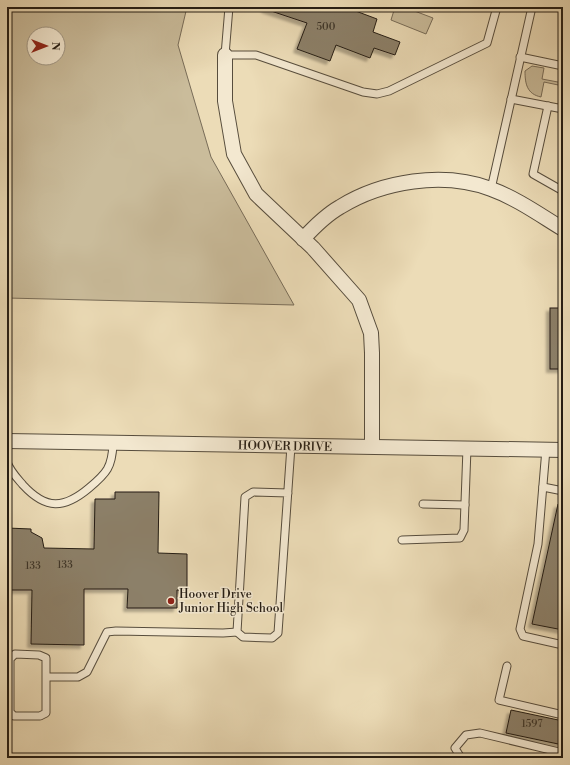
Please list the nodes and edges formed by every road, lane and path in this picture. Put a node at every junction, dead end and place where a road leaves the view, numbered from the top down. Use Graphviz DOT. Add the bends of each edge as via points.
graph roads {
  1 [pos="229,7"];
  2 [pos="497,7"];
  3 [pos="532,7"];
  4 [pos="224,55"];
  5 [pos="520,57"];
  6 [pos="563,66"];
  7 [pos="511,99"];
  8 [pos="548,106"];
  9 [pos="563,110"];
  10 [pos="491,189"];
  11 [pos="563,191"];
  12 [pos="563,229"];
  13 [pos="303,239"];
  14 [pos="7,442"];
  15 [pos="113,444"];
  16 [pos="291,446"];
  17 [pos="372,446"];
  18 [pos="467,448"];
  19 [pos="546,449"];
  20 [pos="563,450"];
  21 [pos="7,462"];
  22 [pos="543,488"];
  23 [pos="563,491"];
  24 [pos="288,493"];
  25 [pos="423,504"];
  26 [pos="465,505"];
  27 [pos="402,540"];
  28 [pos="237,632"];
  29 [pos="563,645"];
  30 [pos="507,666"];
  31 [pos="46,676"];
  32 [pos="563,715"];
  33 [pos="563,752"];
  34 [pos="461,758"];
  1 -- 4 [label="lane"];
  2 -- 4 [label="lane" via="486,43 389,91 377,94 363,92 256,55"];
  3 -- 5 [label="lane"];
  4 -- 13 [label="street" via="226,101 234,154 256,194"];
  5 -- 6 [label="lane"];
  5 -- 7 [label="lane"];
  7 -- 8 [label="lane"];
  7 -- 10 [label="lane"];
  8 -- 9 [label="lane"];
  8 -- 11 [label="lane" via="533,174"];
  10 -- 12 [label="street"];
  10 -- 13 [label="street" via="472,183 449,181 387,187 340,207"];
  13 -- 17 [label="street" via="359,300 371,333"];
  14 -- 15 [label="street, HOOVER DRIVE"];
  15 -- 16 [label="street, HOOVER DRIVE"];
  15 -- 21 [label="lane" via="110,467 105,474 80,496 59,504 49,504 34,495 14,474"];
  16 -- 17 [label="street, HOOVER DRIVE"];
  16 -- 24 [label="lane"];
  17 -- 18 [label="street, HOOVER DRIVE"];
  18 -- 19 [label="street, HOOVER DRIVE"];
  18 -- 26 [label="lane"];
  19 -- 20 [label="street, HOOVER DRIVE"];
  19 -- 22 [label="lane"];
  22 -- 23 [label="lane"];
  22 -- 29 [label="lane" via="538,544 520,628 523,636"];
  24 -- 28 [label="lane" via="253,492 245,497"];
  24 -- 28 [label="lane" via="278,633 272,638 243,637"];
  25 -- 26 [label="lane"];
  26 -- 27 [label="lane" via="464,530 460,538"];
  28 -- 31 [label="lane" via="107,632 87,672 78,677"];
  30 -- 32 [label="lane" via="499,700"];
  31 -- 31 [label="lane" via="46,713 40,716 14,716 10,712 10,659 15,654 39,655 46,658"];
  33 -- 34 [label="lane" via="480,733 466,735 455,748"];
}
